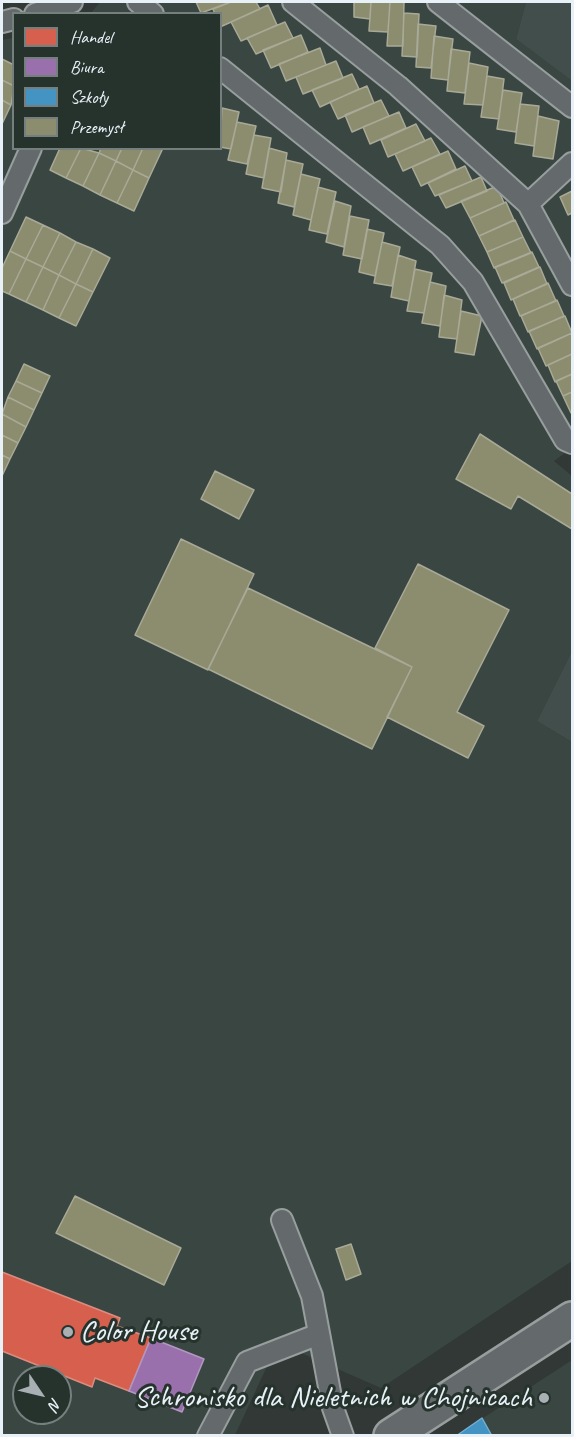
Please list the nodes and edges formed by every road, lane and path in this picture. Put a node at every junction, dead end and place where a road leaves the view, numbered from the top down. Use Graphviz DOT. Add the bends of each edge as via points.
graph roads {
  1 [pos="72,2"];
  2 [pos="138,2"];
  3 [pos="293,2"];
  4 [pos="438,2"];
  5 [pos="42,12"];
  6 [pos="150,12"];
  7 [pos="222,70"];
  8 [pos="573,107"];
  9 [pos="31,150"];
  10 [pos="573,163"];
  11 [pos="528,204"];
  12 [pos="2,213"];
  13 [pos="573,285"];
  14 [pos="573,443"];
  15 [pos="282,1220"];
  16 [pos="573,1319"];
  17 [pos="320,1334"];
  18 [pos="208,1436"];
  19 [pos="343,1436"];
  20 [pos="391,1436"];
  1 -- 5 [label="lane"];
  2 -- 6 [label="lane"];
  3 -- 11 [label="lane" via="398,86"];
  4 -- 8 [label="lane"];
  7 -- 14 [label="lane" via="440,245 473,282 565,440"];
  9 -- 12 [label="lane"];
  10 -- 11 [label="lane"];
  11 -- 13 [label="lane"];
  15 -- 17 [label="lane" via="307,1278"];
  16 -- 20 [label="street"];
  17 -- 18 [label="lane" via="247,1362"];
  17 -- 19 [label="lane" via="333,1408"];
}
